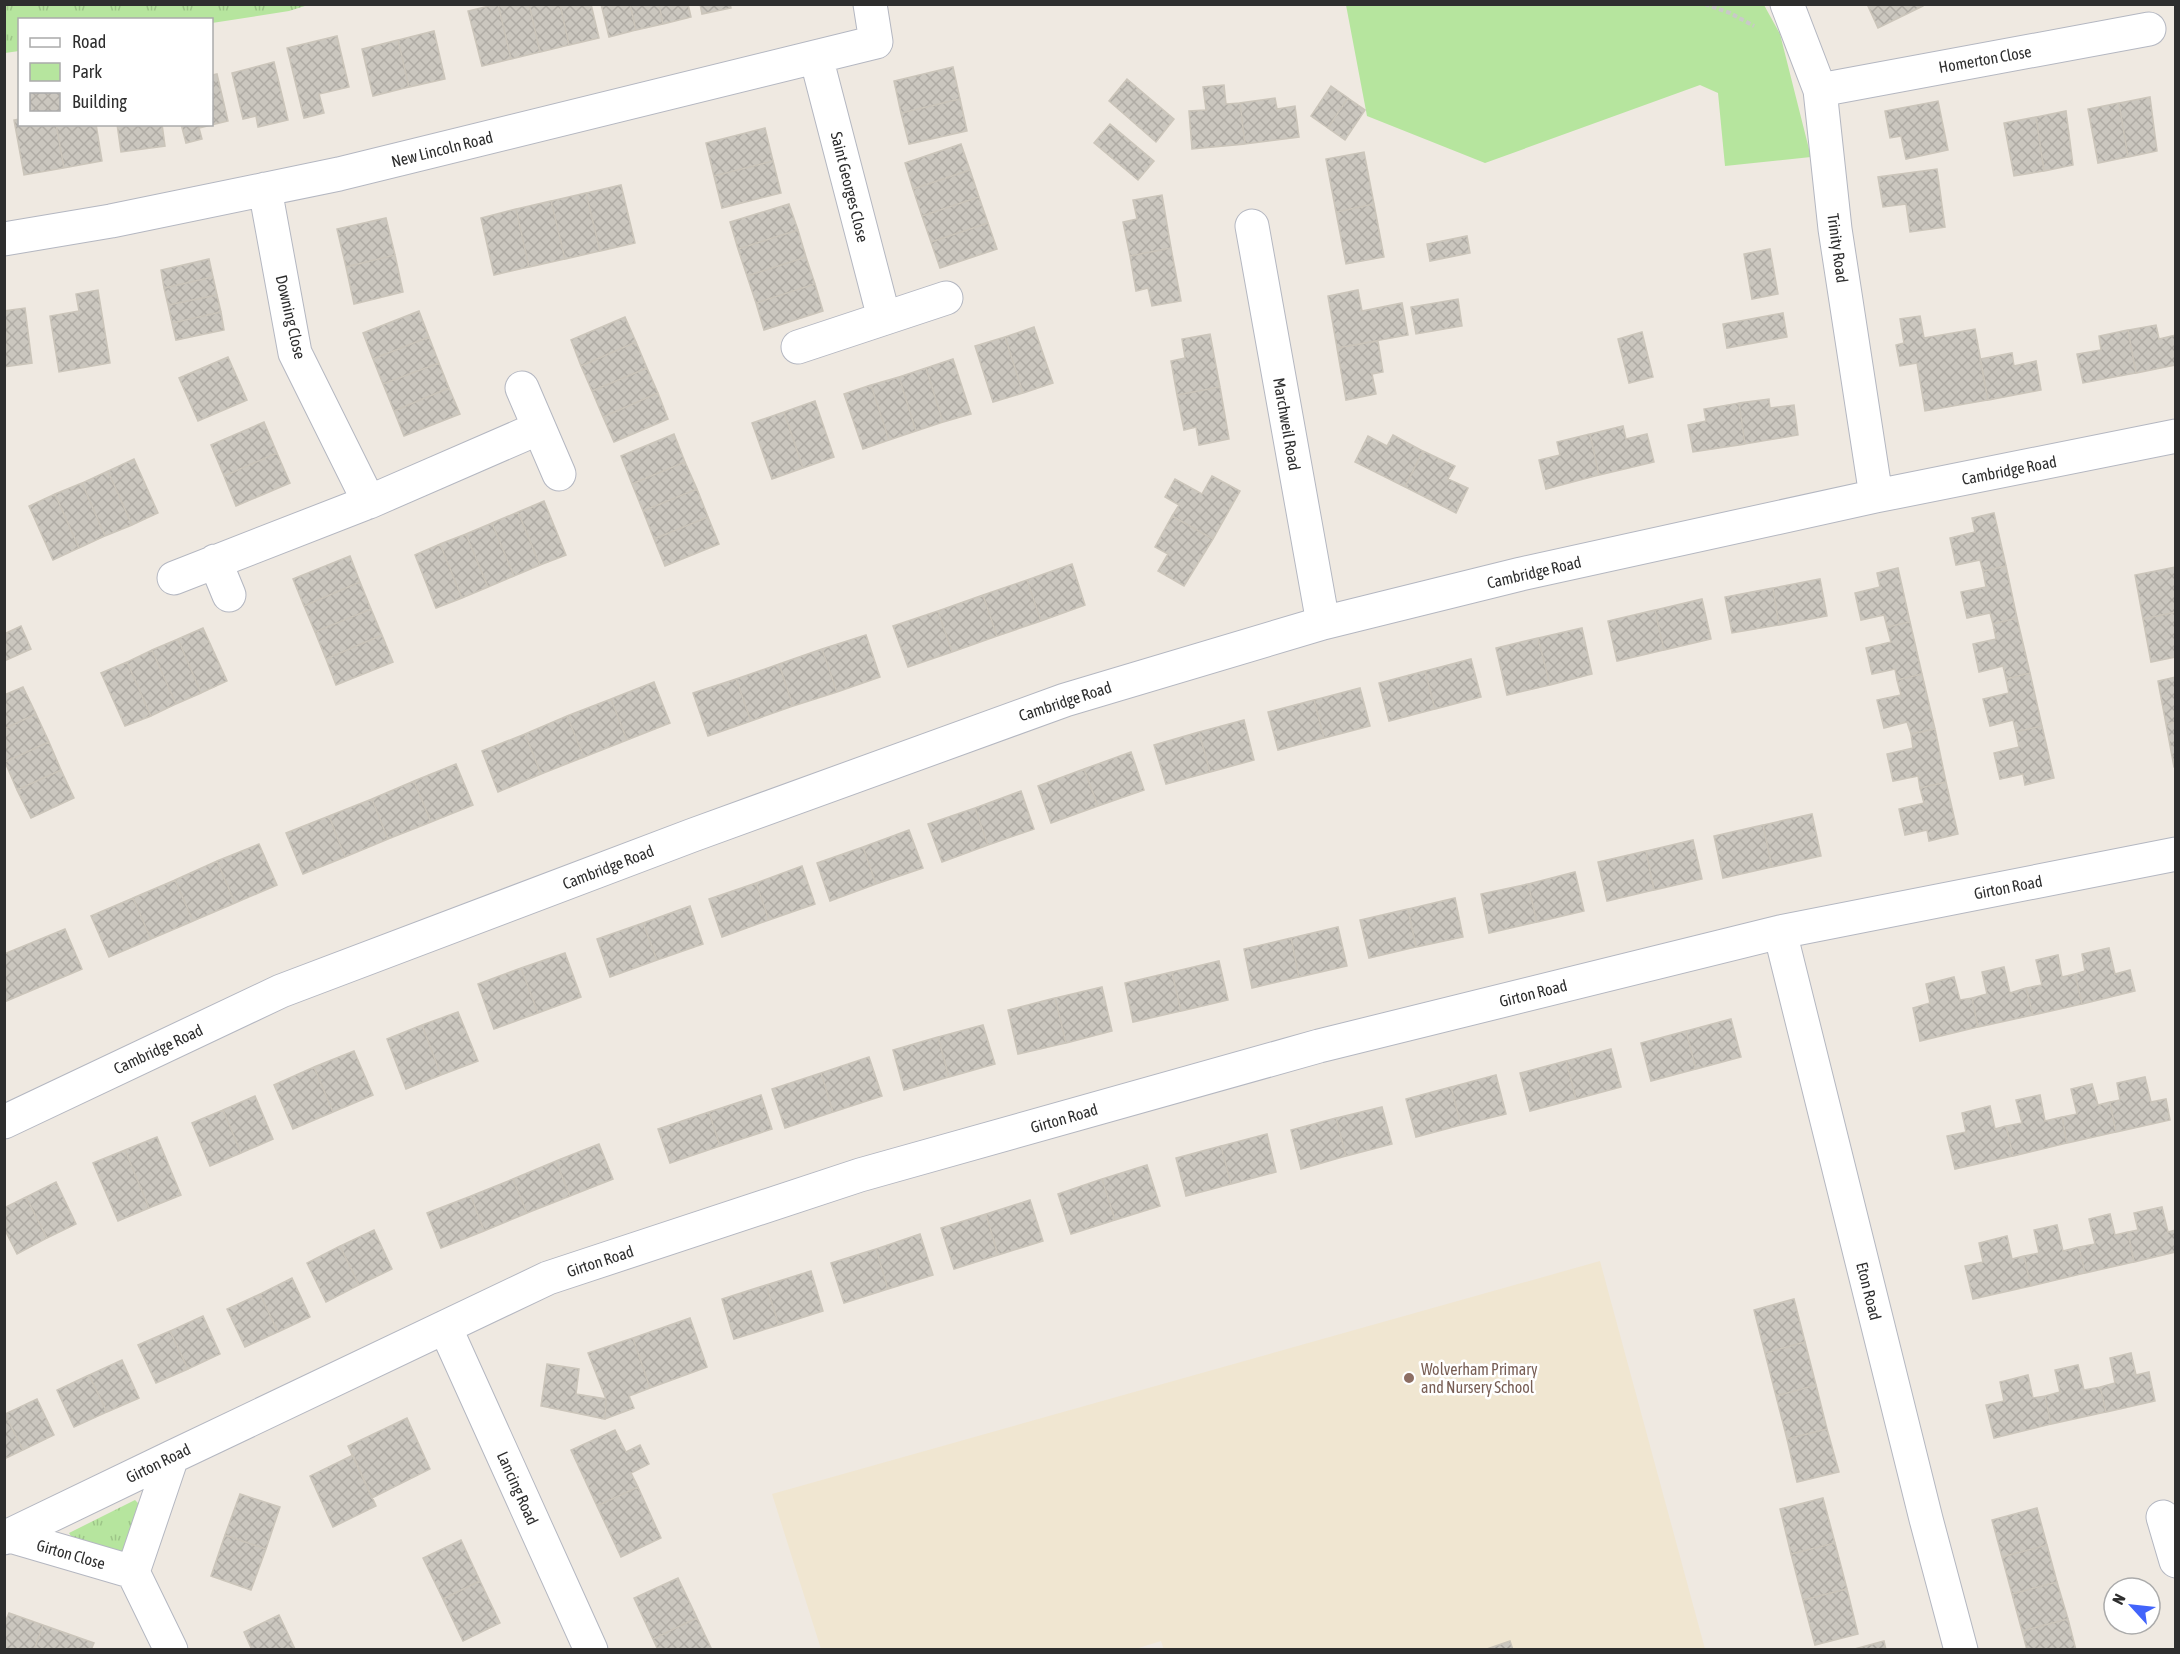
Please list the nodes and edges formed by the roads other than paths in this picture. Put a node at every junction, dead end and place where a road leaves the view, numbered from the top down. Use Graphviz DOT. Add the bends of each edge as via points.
graph roads {
  1 [pos="870,4"];
  2 [pos="1787,4"];
  3 [pos="2149,29"];
  4 [pos="816,57"];
  5 [pos="1820,90"];
  6 [pos="265,189"];
  7 [pos="1252,226"];
  8 [pos="4,238"];
  9 [pos="946,298"];
  10 [pos="884,318"];
  11 [pos="798,348"];
  12 [pos="522,388"];
  13 [pos="539,429"];
  14 [pos="2175,436"];
  15 [pos="559,474"];
  16 [pos="1876,496"];
  17 [pos="369,502"];
  18 [pos="216,561"];
  19 [pos="174,578"];
  20 [pos="229,595"];
  21 [pos="1323,622"];
  22 [pos="2175,854"];
  23 [pos="1780,932"];
  24 [pos="4,1122"];
  25 [pos="445,1327"];
  26 [pos="172,1457"];
  27 [pos="2163,1517"];
  28 [pos="7,1537"];
  29 [pos="2175,1561"];
  30 [pos="133,1572"];
  31 [pos="171,1650"];
  32 [pos="591,1650"];
  33 [pos="1961,1650"];
  1 -- 4 [label="street, New Lincoln Road" via="876,42"];
  2 -- 5 [label="street, Trinity Road"];
  3 -- 5 [label="street, Homerton Close"];
  4 -- 6 [label="street, New Lincoln Road"];
  4 -- 10 [label="street, Saint Georges Close"];
  5 -- 16 [label="street, Trinity Road" via="1835,230"];
  6 -- 8 [label="street, New Lincoln Road" via="111,221"];
  6 -- 17 [label="street, Downing Close" via="295,353"];
  7 -- 21 [label="street, Marchweil Road"];
  9 -- 10 [label="street"];
  10 -- 11 [label="street"];
  12 -- 13 [label="street"];
  13 -- 15 [label="street"];
  13 -- 17 [label="street"];
  14 -- 16 [label="street, Cambridge Road"];
  16 -- 21 [label="street, Cambridge Road"];
  17 -- 18 [label="street"];
  18 -- 19 [label="street"];
  18 -- 20 [label="street"];
  21 -- 24 [label="street, Cambridge Road" via="1065,700 626,860 281,991"];
  22 -- 23 [label="street, Girton Road"];
  23 -- 25 [label="street, Girton Road" via="1319,1046 860,1175 548,1278"];
  23 -- 33 [label="street, Eton Road"];
  25 -- 26 [label="street, Girton Road"];
  25 -- 32 [label="street, Lancing Road"];
  26 -- 28 [label="street, Girton Road"];
  26 -- 30 [label="street"];
  27 -- 29 [label="street"];
  28 -- 30 [label="street, Girton Close"];
  30 -- 31 [label="street"];
}
